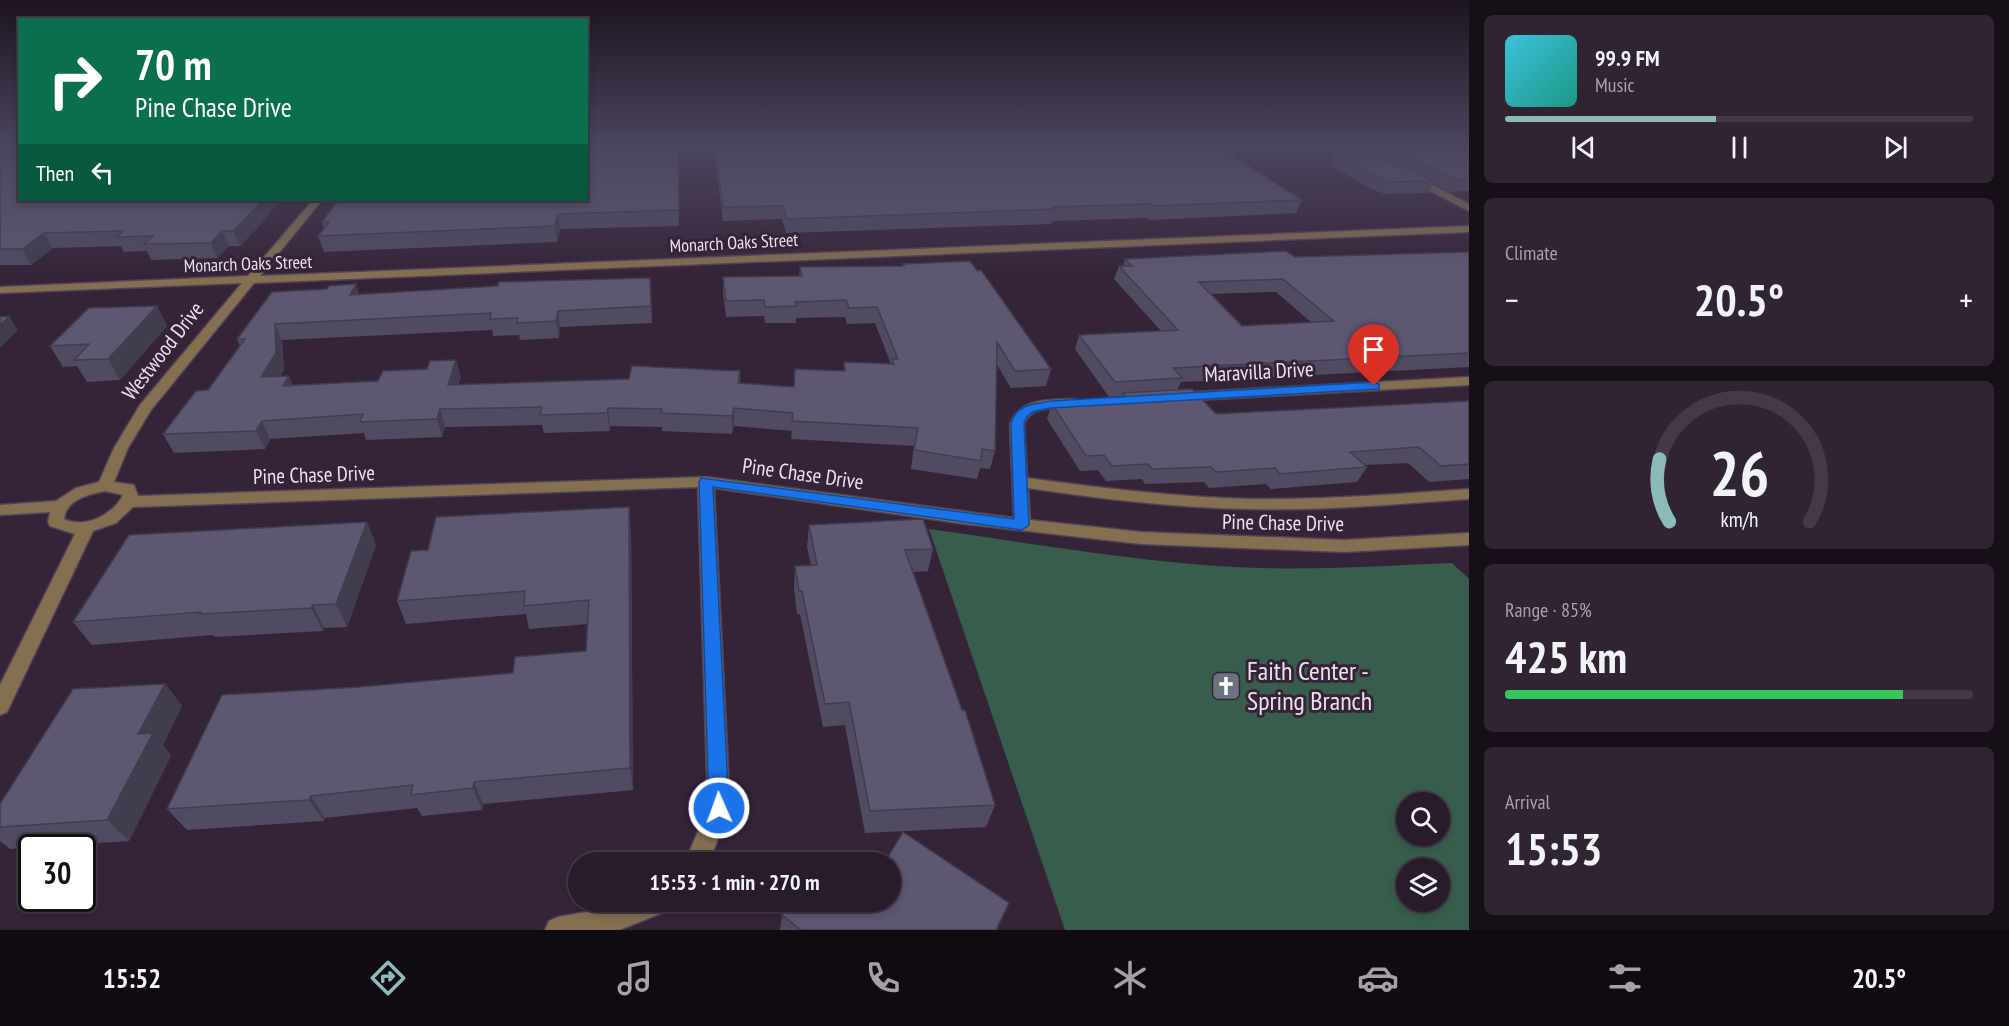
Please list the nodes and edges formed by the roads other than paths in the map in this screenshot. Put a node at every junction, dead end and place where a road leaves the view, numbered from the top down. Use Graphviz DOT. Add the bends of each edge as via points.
graph roads {
  1 [pos="1430,188"];
  2 [pos="316,201"];
  3 [pos="1469,208"];
  4 [pos="1469,229"];
  5 [pos="248,281"];
  6 [pos="0,290"];
  7 [pos="1469,381"];
  8 [pos="1170,398"];
  9 [pos="1087,403"];
  10 [pos="706,482"];
  11 [pos="1020,482"];
  12 [pos="105,486"];
  13 [pos="1469,494"];
  14 [pos="129,502"];
  15 [pos="60,506"];
  16 [pos="0,510"];
  17 [pos="1022,525"];
  18 [pos="87,527"];
  19 [pos="1469,539"];
  20 [pos="0,706"];
  21 [pos="701,852"];
  22 [pos="634,912"];
  23 [pos="558,930"];
  1 -- 3 [label="street"];
  2 -- 5 [label="street, Westwood Drive"];
  4 -- 5 [label="street, Monarch Oaks Street"];
  5 -- 6 [label="street, Monarch Oaks Street"];
  5 -- 12 [label="street, Westwood Drive" via="145,408 121,448"];
  7 -- 8 [label="street, Maravilla Drive"];
  9 -- 11 [label="street" via="1037,406 1019,416"];
  10 -- 14 [label="street, Pine Chase Drive"];
  10 -- 17 [label="street, Pine Chase Drive"];
  10 -- 21 [label="street" via="719,808"];
  11 -- 13 [label="street" via="1112,495 1252,504"];
  11 -- 17 [label="street"];
  12 -- 14 [label="street" via="129,489"];
  12 -- 15 [label="street" via="80,492"];
  14 -- 18 [label="street" via="114,516"];
  15 -- 16 [label="street"];
  15 -- 18 [label="street" via="56,522"];
  17 -- 19 [label="street, Pine Chase Drive" via="1141,538 1289,545"];
  18 -- 20 [label="street"];
  22 -- 23 [label="street" via="615,920"];
}
